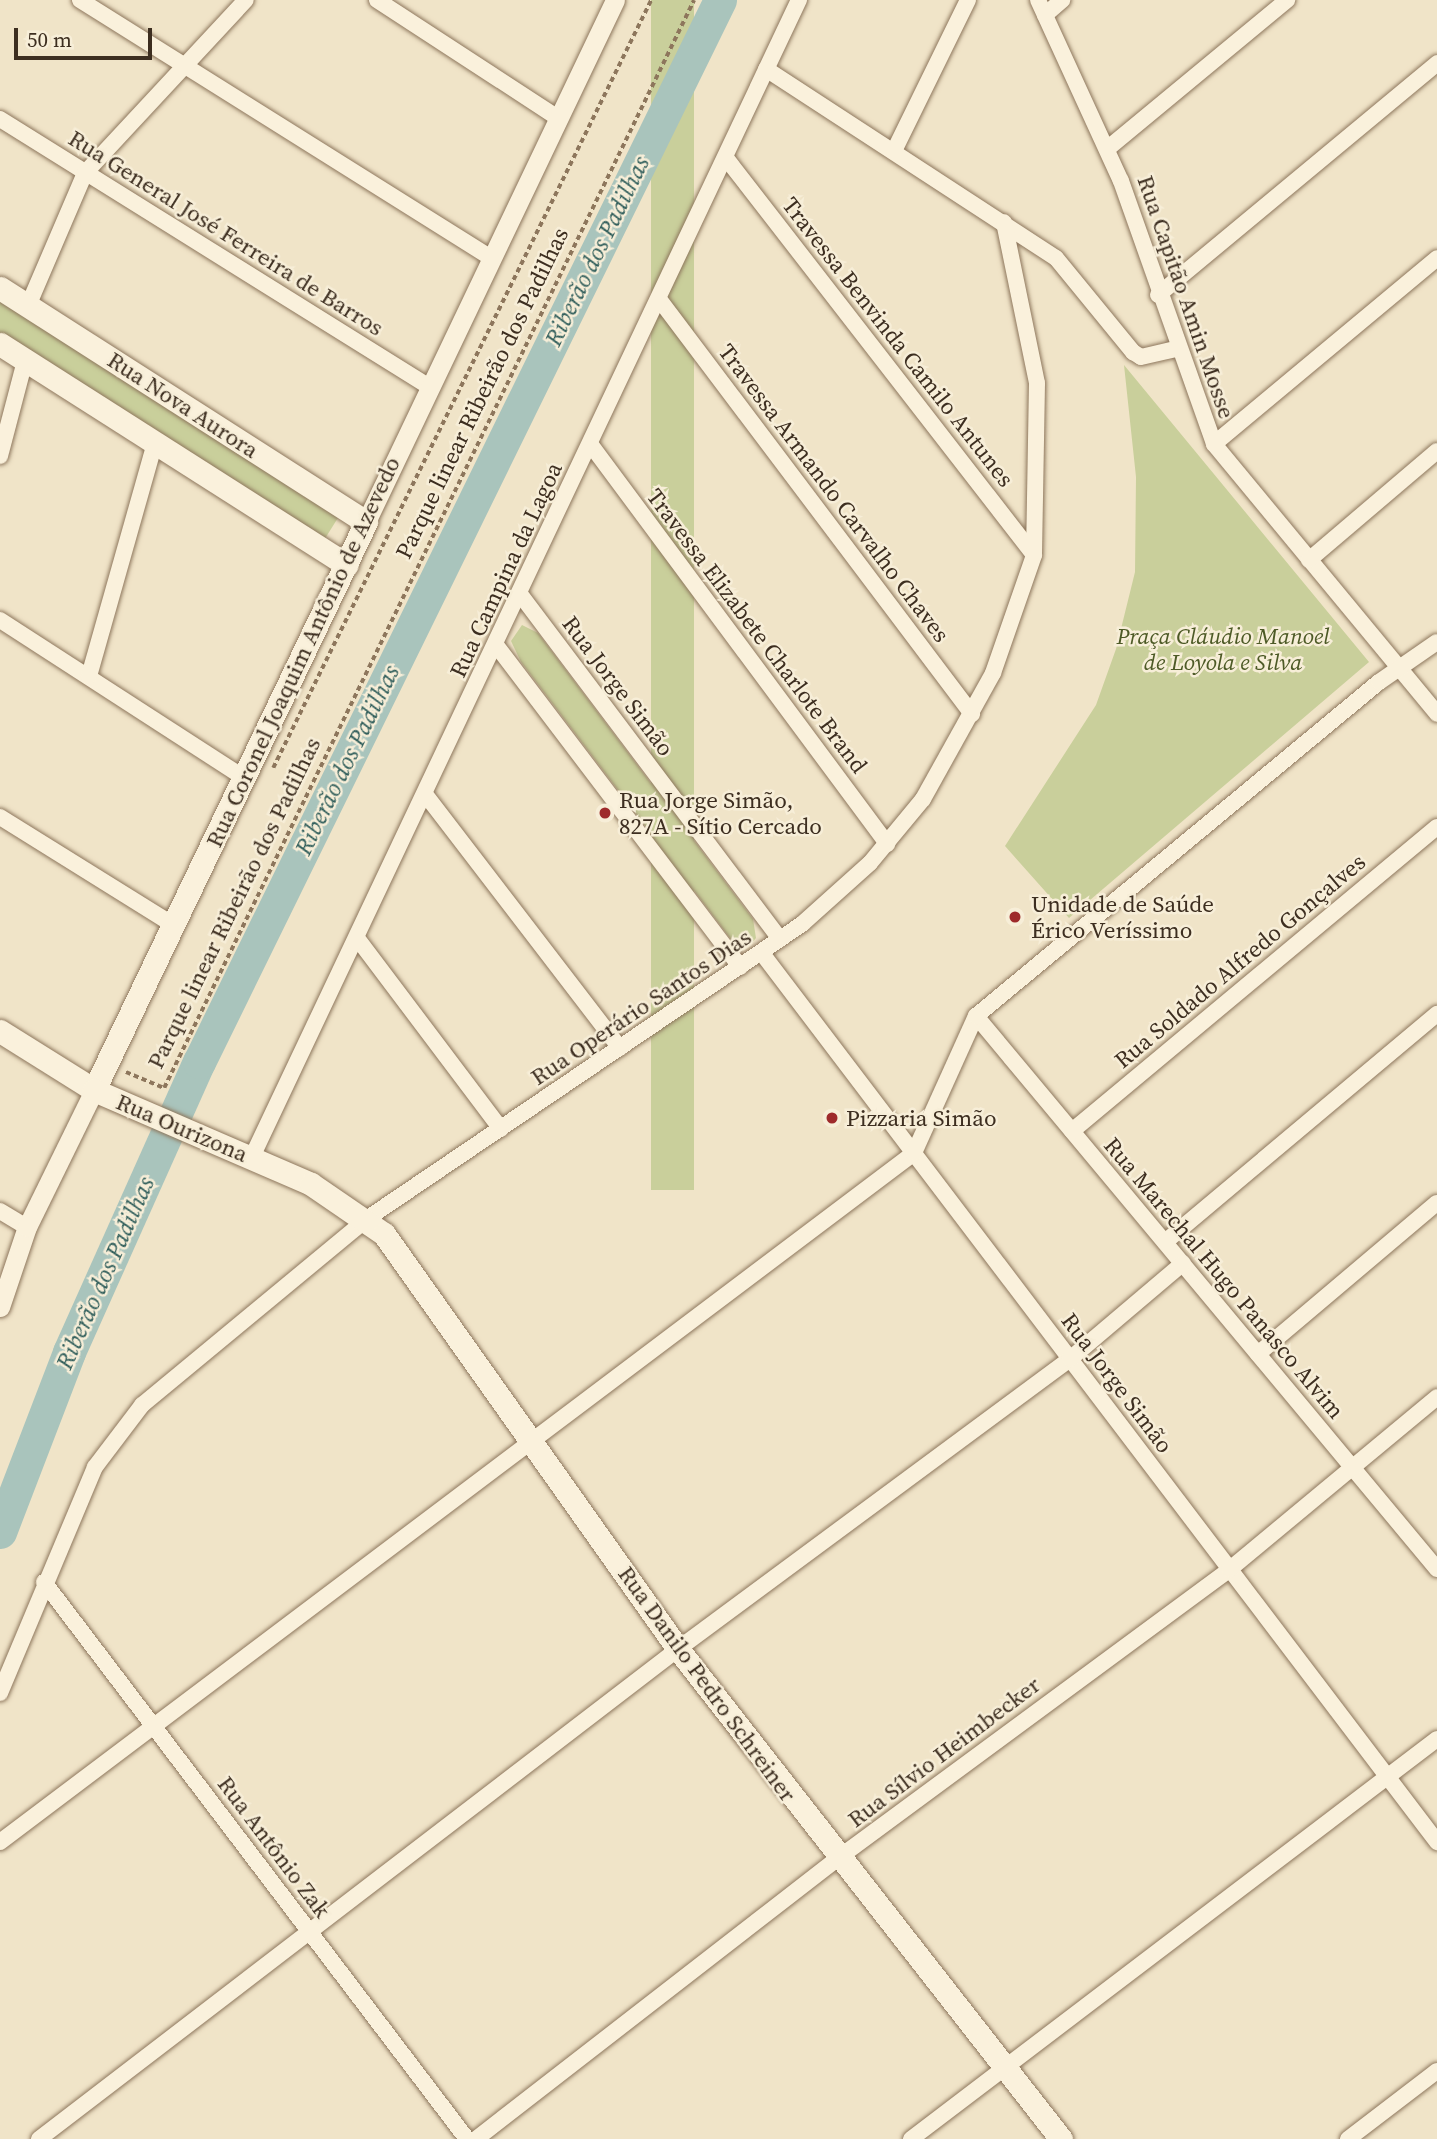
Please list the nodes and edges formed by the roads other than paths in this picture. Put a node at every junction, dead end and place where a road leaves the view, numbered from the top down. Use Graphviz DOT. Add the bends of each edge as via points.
graph roads {
  1 [pos="80,0"];
  2 [pos="246,0"];
  3 [pos="377,0"];
  4 [pos="615,0"];
  5 [pos="799,0"];
  6 [pos="968,0"];
  7 [pos="1062,0"];
  8 [pos="1287,0"];
  9 [pos="1042,7"];
  10 [pos="181,63"];
  11 [pos="1437,63"];
  12 [pos="766,69"];
  13 [pos="558,118"];
  14 [pos="0,119"];
  15 [pos="1107,149"];
  16 [pos="894,151"];
  17 [pos="726,158"];
  18 [pos="85,173"];
  19 [pos="1004,222"];
  20 [pos="490,257"];
  21 [pos="1437,258"];
  22 [pos="0,288"];
  23 [pos="1158,295"];
  24 [pos="659,299"];
  25 [pos="28,306"];
  26 [pos="0,344"];
  27 [pos="1176,349"];
  28 [pos="26,361"];
  29 [pos="428,386"];
  30 [pos="155,443"];
  31 [pos="1214,444"];
  32 [pos="590,445"];
  33 [pos="1437,451"];
  34 [pos="0,456"];
  35 [pos="366,522"];
  36 [pos="1034,555"];
  37 [pos="1309,559"];
  38 [pos="347,565"];
  39 [pos="520,594"];
  40 [pos="0,620"];
  41 [pos="1437,642"];
  42 [pos="496,645"];
  43 [pos="1402,671"];
  44 [pos="89,676"];
  45 [pos="1437,713"];
  46 [pos="972,715"];
  47 [pos="243,778"];
  48 [pos="425,794"];
  49 [pos="0,817"];
  50 [pos="1437,827"];
  51 [pos="887,844"];
  52 [pos="175,926"];
  53 [pos="357,938"];
  54 [pos="780,939"];
  55 [pos="761,953"];
  56 [pos="740,967"];
  57 [pos="1437,1014"];
  58 [pos="976,1016"];
  59 [pos="0,1031"];
  60 [pos="620,1048"];
  61 [pos="105,1065"];
  62 [pos="64,1071"];
  63 [pos="94,1090"];
  64 [pos="501,1129"];
  65 [pos="1072,1131"];
  66 [pos="914,1153"];
  67 [pos="252,1157"];
  68 [pos="1437,1203"];
  69 [pos="0,1211"];
  70 [pos="368,1218"];
  71 [pos="27,1227"];
  72 [pos="1165,1242"];
  73 [pos="1182,1264"];
  74 [pos="0,1307"];
  75 [pos="1258,1354"];
  76 [pos="1070,1359"];
  77 [pos="1437,1397"];
  78 [pos="529,1438"];
  79 [pos="1352,1467"];
  80 [pos="1230,1569"];
  81 [pos="1437,1569"];
  82 [pos="44,1582"];
  83 [pos="678,1649"];
  84 [pos="0,1693"];
  85 [pos="153,1726"];
  86 [pos="1437,1739"];
  87 [pos="1389,1779"];
  88 [pos="0,1842"];
  89 [pos="1437,1842"];
  90 [pos="837,1859"];
  91 [pos="310,1932"];
  92 [pos="1004,2069"];
  93 [pos="1437,2071"];
  94 [pos="39,2139"];
  95 [pos="467,2139"];
  96 [pos="476,2139"];
  97 [pos="911,2139"];
  98 [pos="1061,2139"];
  99 [pos="1348,2139"];
  1 -- 10 [label="street"];
  2 -- 10 [label="street"];
  3 -- 13 [label="street"];
  4 -- 13 [label="street, Rua Coronel Joaquim Antônio de Azevedo"];
  5 -- 12 [label="street, Rua Campina da Lagoa"];
  6 -- 16 [label="street"];
  7 -- 9 [label="street"];
  8 -- 15 [label="street"];
  9 -- 15 [label="street, Rua Capitão Amin Mosse"];
  10 -- 18 [label="street"];
  10 -- 20 [label="street"];
  11 -- 23 [label="street"];
  12 -- 16 [label="street"];
  12 -- 17 [label="street, Rua Campina da Lagoa"];
  13 -- 20 [label="street, Rua Coronel Joaquim Antônio de Azevedo"];
  14 -- 18 [label="street, Rua General José Ferreira de Barros"];
  15 -- 23 [label="street, Rua Capitão Amin Mosse"];
  16 -- 19 [label="street"];
  17 -- 24 [label="street, Rua Campina da Lagoa"];
  17 -- 36 [label="street, Travessa Benvinda Camilo Antunes"];
  18 -- 25 [label="street"];
  18 -- 29 [label="street, Rua General José Ferreira de Barros"];
  19 -- 27 [label="street" via="1071,273 1133,352 1141,357"];
  19 -- 36 [label="street, Rua Operário Santos Dias" via="1037,383"];
  20 -- 29 [label="street, Rua Coronel Joaquim Antônio de Azevedo"];
  21 -- 31 [label="street"];
  22 -- 25 [label="main road, Rua Nova Aurora"];
  23 -- 27 [label="street, Rua Capitão Amin Mosse"];
  24 -- 32 [label="street, Rua Campina da Lagoa"];
  24 -- 46 [label="street, Travessa Armando Carvalho Chaves"];
  25 -- 35 [label="main road, Rua Nova Aurora"];
  26 -- 28 [label="main road, Rua Nova Aurora"];
  27 -- 31 [label="street, Rua Capitão Amin Mosse"];
  28 -- 30 [label="main road, Rua Nova Aurora"];
  28 -- 34 [label="street"];
  29 -- 35 [label="street, Rua Coronel Joaquim Antônio de Azevedo"];
  30 -- 38 [label="main road, Rua Nova Aurora"];
  30 -- 44 [label="street"];
  31 -- 37 [label="street, Rua Capitão Amin Mosse"];
  32 -- 39 [label="street, Rua Campina da Lagoa"];
  32 -- 51 [label="street, Travessa Elizabete Charlote Brand"];
  33 -- 37 [label="street"];
  35 -- 38 [label="main road, Rua Coronel Joaquim Antônio de Azevedo"];
  36 -- 46 [label="street, Rua Operário Santos Dias" via="1012,633"];
  37 -- 43 [label="street, Rua Capitão Amin Mosse"];
  38 -- 47 [label="main road, Rua Coronel Joaquim Antônio de Azevedo"];
  39 -- 42 [label="street, Rua Campina da Lagoa"];
  39 -- 54 [label="street, Rua Jorge Simão"];
  40 -- 44 [label="street"];
  41 -- 43 [label="street"];
  42 -- 48 [label="street, Rua Campina da Lagoa"];
  42 -- 56 [label="street"];
  43 -- 45 [label="street, Rua Capitão Amin Mosse"];
  43 -- 58 [label="street" via="1380,682"];
  44 -- 47 [label="street"];
  46 -- 51 [label="street, Rua Operário Santos Dias" via="923,799"];
  47 -- 52 [label="main road, Rua Coronel Joaquim Antônio de Azevedo"];
  48 -- 53 [label="street, Rua Campina da Lagoa"];
  48 -- 60 [label="street"];
  49 -- 52 [label="street"];
  50 -- 65 [label="street, Rua Soldado Alfredo Gonçalves"];
  51 -- 54 [label="street, Rua Operário Santos Dias"];
  52 -- 61 [label="main road, Rua Coronel Joaquim Antônio de Azevedo"];
  53 -- 64 [label="street"];
  53 -- 67 [label="street, Rua Campina da Lagoa"];
  54 -- 55 [label="street, Rua Operário Santos Dias"];
  55 -- 56 [label="street, Rua Operário Santos Dias"];
  55 -- 66 [label="street, Rua Jorge Simão"];
  56 -- 60 [label="street, Rua Operário Santos Dias"];
  57 -- 72 [label="street"];
  58 -- 65 [label="street, Rua Marechal Hugo Panasco Alvim"];
  58 -- 66 [label="street"];
  59 -- 62 [label="main road, Rua Ourizona"];
  60 -- 64 [label="street, Rua Operário Santos Dias"];
  61 -- 62 [label="main road"];
  61 -- 63 [label="main road, Rua Coronel Joaquim Antônio de Azevedo"];
  62 -- 63 [label="main road, Rua Ourizona"];
  63 -- 67 [label="main road, Rua Ourizona"];
  63 -- 71 [label="street, Rua Coronel Joaquim Antônio de Azevedo"];
  64 -- 70 [label="street, Rua Operário Santos Dias"];
  65 -- 72 [label="street, Rua Marechal Hugo Panasco Alvim"];
  66 -- 76 [label="street, Rua Jorge Simão"];
  66 -- 78 [label="street"];
  67 -- 70 [label="main road, Rua Ourizona"];
  68 -- 75 [label="street"];
  69 -- 71 [label="street"];
  70 -- 78 [label="main road, Rua Danilo Pedro Schreiner" via="414,1273"];
  70 -- 82 [label="street, Rua Operário Santos Dias" via="127,1420 95,1468"];
  71 -- 74 [label="street, Rua Coronel Joaquim Antônio de Azevedo"];
  72 -- 73 [label="street, Rua Marechal Hugo Panasco Alvim"];
  73 -- 75 [label="street, Rua Marechal Hugo Panasco Alvim"];
  73 -- 76 [label="street"];
  75 -- 79 [label="street, Rua Marechal Hugo Panasco Alvim"];
  76 -- 80 [label="street, Rua Jorge Simão"];
  76 -- 83 [label="street"];
  77 -- 79 [label="street, Rua Sílvio Heimbecker"];
  78 -- 83 [label="main road, Rua Danilo Pedro Schreiner"];
  78 -- 85 [label="street"];
  79 -- 80 [label="street, Rua Sílvio Heimbecker"];
  79 -- 81 [label="street, Rua Marechal Hugo Panasco Alvim"];
  80 -- 87 [label="street, Rua Jorge Simão"];
  80 -- 90 [label="street, Rua Sílvio Heimbecker"];
  82 -- 84 [label="street, Rua Operário Santos Dias"];
  82 -- 85 [label="street, Rua Antônio Zak"];
  83 -- 90 [label="main road, Rua Danilo Pedro Schreiner"];
  83 -- 91 [label="street"];
  85 -- 88 [label="street"];
  85 -- 91 [label="street, Rua Antônio Zak"];
  86 -- 87 [label="street"];
  87 -- 89 [label="street, Rua Jorge Simão"];
  87 -- 92 [label="street"];
  90 -- 92 [label="main road, Rua Danilo Pedro Schreiner"];
  90 -- 96 [label="street, Rua Sílvio Heimbecker"];
  91 -- 94 [label="street"];
  91 -- 95 [label="street, Rua Antônio Zak"];
  92 -- 97 [label="street"];
  92 -- 98 [label="main road, Rua Danilo Pedro Schreiner"];
  93 -- 99 [label="street"];
}
